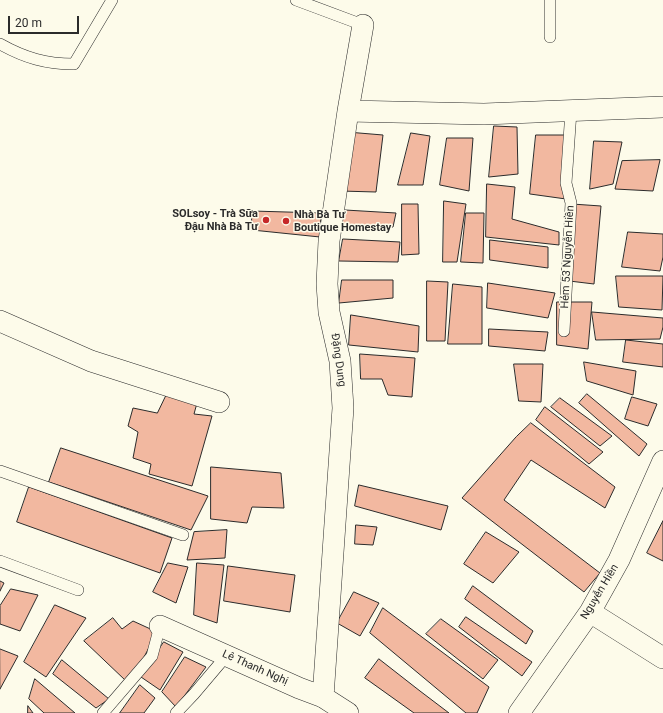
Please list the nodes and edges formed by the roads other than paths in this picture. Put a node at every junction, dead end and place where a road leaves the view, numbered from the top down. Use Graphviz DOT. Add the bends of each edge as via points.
graph roads {
  1 [pos="112,0"];
  2 [pos="296,0"];
  3 [pos="550,0"];
  4 [pos="316,4"];
  5 [pos="363,25"];
  6 [pos="550,37"];
  7 [pos="0,44"];
  8 [pos="663,107"];
  9 [pos="348,111"];
  10 [pos="571,111"];
  11 [pos="0,321"];
  12 [pos="564,331"];
  13 [pos="219,402"];
  14 [pos="663,461"];
  15 [pos="0,471"];
  16 [pos="183,535"];
  17 [pos="0,561"];
  18 [pos="78,590"];
  19 [pos="590,612"];
  20 [pos="160,626"];
  21 [pos="227,655"];
  22 [pos="663,658"];
  23 [pos="323,697"];
  24 [pos="103,713"];
  25 [pos="176,713"];
  26 [pos="348,713"];
  27 [pos="519,713"];
  1 -- 7 [label="lane" via="74,64 36,60"];
  2 -- 4 [label="lane"];
  3 -- 6 [label="lane"];
  4 -- 5 [label="lane"];
  5 -- 9 [label="street, Đặng Dung"];
  8 -- 10 [label="street"];
  9 -- 10 [label="street" via="484,114"];
  9 -- 23 [label="street, Đặng Dung" via="329,241 329,312 340,361 343,408"];
  10 -- 12 [label="lane, Hẻm 53 Nguyễn Hiền" via="566,183 571,203"];
  11 -- 13 [label="street" via="91,361"];
  14 -- 19 [label="street, Nguyễn Hiền" via="619,560"];
  15 -- 16 [label="lane"];
  17 -- 18 [label="lane"];
  19 -- 22 [label="street"];
  19 -- 27 [label="street, Nguyễn Hiền"];
  20 -- 21 [label="street, Lê Thanh Nghị"];
  20 -- 24 [label="lane" via="152,656"];
  21 -- 23 [label="street, Lê Thanh Nghị"];
  21 -- 25 [label="lane"];
  23 -- 26 [label="street, Lê Thanh Nghị"];
}
